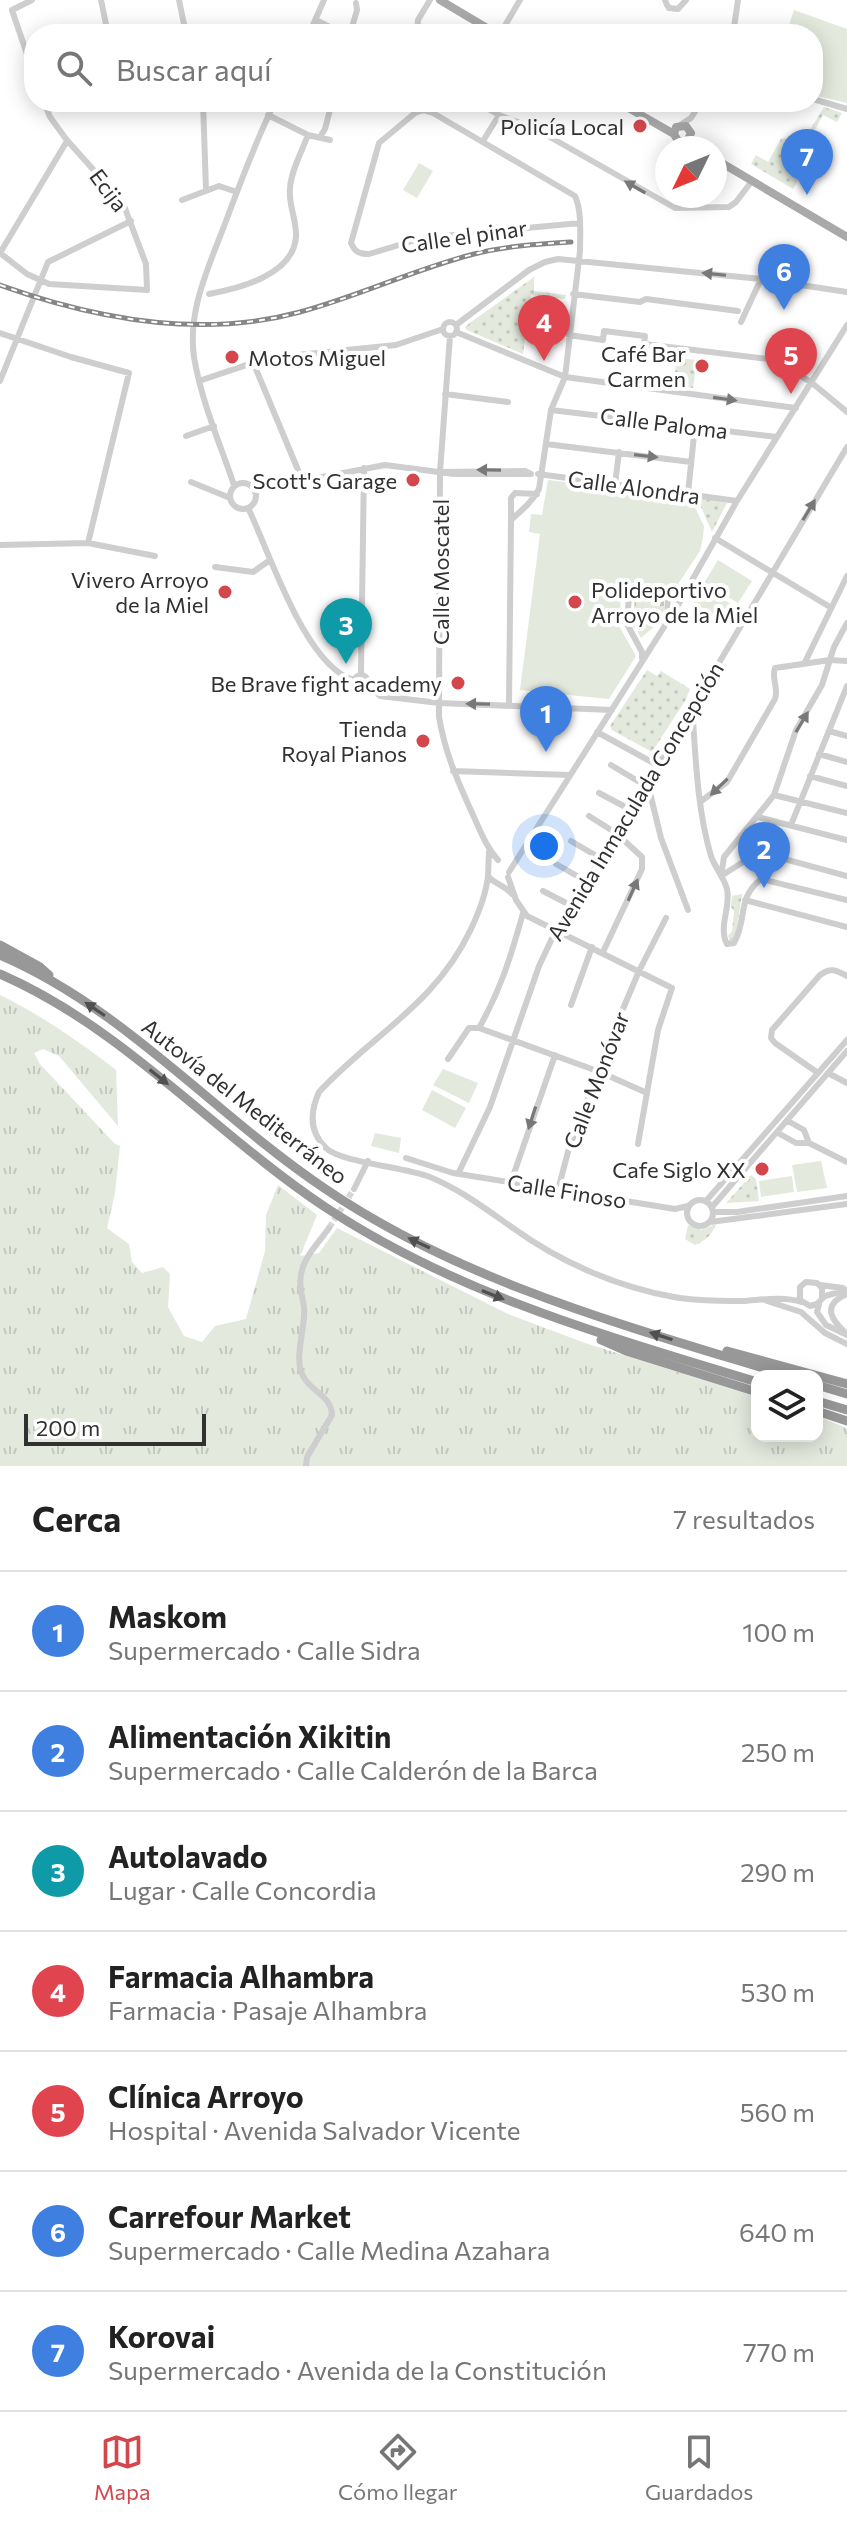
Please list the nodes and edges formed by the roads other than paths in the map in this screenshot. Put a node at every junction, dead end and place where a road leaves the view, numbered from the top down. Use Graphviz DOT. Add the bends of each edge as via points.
graph roads {
  1 [pos="32,0"];
  2 [pos="101,0"];
  3 [pos="179,0"];
  4 [pos="324,0"];
  5 [pos="430,0"];
  6 [pos="440,0"];
  7 [pos="520,0"];
  8 [pos="665,0"];
  9 [pos="686,0"];
  10 [pos="738,0"];
  11 [pos="356,3"];
  12 [pos="452,3"];
  13 [pos="316,20"];
  14 [pos="106,24"];
  15 [pos="183,24"];
  16 [pos="314,24"];
  17 [pos="324,24"];
  18 [pos="353,24"];
  19 [pos="418,24"];
  20 [pos="484,24"];
  21 [pos="505,24"];
  22 [pos="734,24"];
  23 [pos="24,45"];
  24 [pos="823,102"];
  25 [pos="847,109"];
  26 [pos="48,112"];
  27 [pos="203,112"];
  28 [pos="270,112"];
  29 [pos="329,112"];
  30 [pos="418,112"];
  31 [pos="427,112"];
  32 [pos="494,112"];
  33 [pos="636,112"];
  34 [pos="695,112"];
  35 [pos="268,115"];
  36 [pos="499,115"];
  37 [pos="691,118"];
  38 [pos="677,129"];
  39 [pos="308,135"];
  40 [pos="678,136"];
  41 [pos="689,136"];
  42 [pos="320,137"];
  43 [pos="330,140"];
  44 [pos="67,141"];
  45 [pos="483,141"];
  46 [pos="727,166"];
  47 [pos="752,181"];
  48 [pos="206,190"];
  49 [pos="237,192"];
  50 [pos="182,200"];
  51 [pos="131,221"];
  52 [pos="580,223"];
  53 [pos="847,237"];
  54 [pos="0,253"];
  55 [pos="579,261"];
  56 [pos="761,279"];
  57 [pos="40,281"];
  58 [pos="847,292"];
  59 [pos="209,294"];
  60 [pos="573,294"];
  61 [pos="738,311"];
  62 [pos="741,322"];
  63 [pos="847,325"];
  64 [pos="443,329"];
  65 [pos="454,331"];
  66 [pos="0,333"];
  67 [pos="569,335"];
  68 [pos="16,339"];
  69 [pos="253,362"];
  70 [pos="565,377"];
  71 [pos="0,381"];
  72 [pos="199,381"];
  73 [pos="812,383"];
  74 [pos="445,394"];
  75 [pos="508,402"];
  76 [pos="796,408"];
  77 [pos="551,410"];
  78 [pos="847,412"];
  79 [pos="214,426"];
  80 [pos="695,426"];
  81 [pos="186,436"];
  82 [pos="777,437"];
  83 [pos="546,444"];
  84 [pos="847,447"];
  85 [pos="619,452"];
  86 [pos="691,462"];
  87 [pos="364,468"];
  88 [pos="440,472"];
  89 [pos="540,474"];
  90 [pos="191,482"];
  91 [pos="303,482"];
  92 [pos="615,484"];
  93 [pos="234,485"];
  94 [pos="254,490"];
  95 [pos="688,493"];
  96 [pos="537,494"];
  97 [pos="230,498"];
  98 [pos="737,501"];
  99 [pos="248,508"];
  100 [pos="511,520"];
  101 [pos="715,538"];
  102 [pos="88,543"];
  103 [pos="0,545"];
  104 [pos="155,556"];
  105 [pos="270,560"];
  106 [pos="215,567"];
  107 [pos="772,572"];
  108 [pos="847,576"];
  109 [pos="684,592"];
  110 [pos="668,596"];
  111 [pos="830,607"];
  112 [pos="665,622"];
  113 [pos="847,623"];
  114 [pos="642,658"];
  115 [pos="830,660"];
  116 [pos="847,661"];
  117 [pos="804,663"];
  118 [pos="361,674"];
  119 [pos="354,680"];
  120 [pos="367,685"];
  121 [pos="847,686"];
  122 [pos="439,703"];
  123 [pos="509,704"];
  124 [pos="612,710"];
  125 [pos="689,712"];
  126 [pos="829,731"];
  127 [pos="597,732"];
  128 [pos="847,736"];
  129 [pos="819,754"];
  130 [pos="847,762"];
  131 [pos="611,765"];
  132 [pos="657,765"];
  133 [pos="453,771"];
  134 [pos="570,775"];
  135 [pos="810,776"];
  136 [pos="646,786"];
  137 [pos="847,786"];
  138 [pos="599,793"];
  139 [pos="774,795"];
  140 [pos="800,801"];
  141 [pos="700,802"];
  142 [pos="631,810"];
  143 [pos="847,813"];
  144 [pos="589,816"];
  145 [pos="758,817"];
  146 [pos="791,825"];
  147 [pos="616,833"];
  148 [pos="847,839"];
  149 [pos="571,841"];
  150 [pos="489,848"];
  151 [pos="519,857"];
  152 [pos="600,858"];
  153 [pos="501,861"];
  154 [pos="489,864"];
  155 [pos="556,864"];
  156 [pos="509,874"];
  157 [pos="488,876"];
  158 [pos="721,876"];
  159 [pos="847,876"];
  160 [pos="586,881"];
  161 [pos="500,882"];
  162 [pos="543,891"];
  163 [pos="513,895"];
  164 [pos="745,900"];
  165 [pos="847,900"];
  166 [pos="570,905"];
  167 [pos="480,906"];
  168 [pos="688,910"];
  169 [pos="523,913"];
  170 [pos="666,918"];
  171 [pos="847,927"];
  172 [pos="556,930"];
  173 [pos="0,945"];
  174 [pos="592,947"];
  175 [pos="603,952"];
  176 [pos="0,955"];
  177 [pos="639,971"];
  178 [pos="0,974"];
  179 [pos="847,976"];
  180 [pos="60,986"];
  181 [pos="571,1005"];
  182 [pos="479,1028"];
  183 [pos="847,1040"];
  184 [pos="514,1041"];
  185 [pos="847,1051"];
  186 [pos="555,1055"];
  187 [pos="448,1059"];
  188 [pos="600,1072"];
  189 [pos="818,1073"];
  190 [pos="828,1073"];
  191 [pos="847,1083"];
  192 [pos="647,1093"];
  193 [pos="788,1121"];
  194 [pos="778,1133"];
  195 [pos="809,1143"];
  196 [pos="638,1144"];
  197 [pos="406,1158"];
  198 [pos="368,1161"];
  199 [pos="847,1162"];
  200 [pos="456,1172"];
  201 [pos="511,1182"];
  202 [pos="354,1189"];
  203 [pos="558,1190"];
  204 [pos="847,1196"];
  205 [pos="847,1204"];
  206 [pos="688,1206"];
  207 [pos="711,1207"];
  208 [pos="675,1209"];
  209 [pos="687,1217"];
  210 [pos="710,1222"];
  211 [pos="329,1228"];
  212 [pos="820,1285"];
  213 [pos="800,1287"];
  214 [pos="847,1291"];
  215 [pos="775,1298"];
  216 [pos="755,1300"];
  217 [pos="821,1300"];
  218 [pos="803,1303"];
  219 [pos="564,1323"];
  220 [pos="820,1328"];
  221 [pos="847,1335"];
  222 [pos="685,1344"];
  223 [pos="847,1344"];
  224 [pos="770,1370"];
  225 [pos="751,1380"];
  226 [pos="847,1384"];
  227 [pos="823,1387"];
  228 [pos="751,1390"];
  229 [pos="847,1394"];
  230 [pos="823,1403"];
  231 [pos="847,1410"];
  232 [pos="823,1413"];
  233 [pos="847,1421"];
  234 [pos="306,1466"];
  1 -- 23 [label="street" via="12,10"];
  2 -- 14 [label="street"];
  3 -- 15 [label="street"];
  4 -- 13 [label="street"];
  5 -- 19 [label="street"];
  6 -- 12 [label="main road"];
  7 -- 21 [label="street"];
  8 -- 9 [label="street" via="673,9"];
  10 -- 22 [label="street"];
  11 -- 18 [label="street"];
  12 -- 20 [label="main road"];
  13 -- 16 [label="street"];
  13 -- 17 [label="street"];
  24 -- 25 [label="street"];
  26 -- 44 [label="street, Ecija"];
  27 -- 48 [label="street"];
  28 -- 35 [label="street"];
  29 -- 42 [label="street"];
  30 -- 52 [label="street, Calle el pinar" via="376,149 351,243 354,250 369,254 422,238"];
  31 -- 45 [label="street, Calle el pinar"];
  32 -- 36 [label="street"];
  33 -- 38 [label="main road"];
  34 -- 37 [label="street"];
  35 -- 39 [label="street"];
  35 -- 49 [label="street"];
  36 -- 45 [label="street"];
  47 -- 36 [label="street, one-way" via="729,207 675,208 534,128"];
  37 -- 38 [label="street"];
  37 -- 41 [label="street"];
  38 -- 40 [label="main road"];
  38 -- 41 [label="main road" via="686,126"];
  39 -- 42 [label="street"];
  39 -- 59 [label="street" via="290,183 296,239 289,257 267,275"];
  42 -- 43 [label="street"];
  44 -- 51 [label="street, Ecija" via="123,203"];
  44 -- 54 [label="street"];
  45 -- 52 [label="street, Calle el pinar" via="575,196"];
  46 -- 47 [label="main road"];
  47 -- 53 [label="main road"];
  48 -- 49 [label="street" via="219,186"];
  48 -- 50 [label="street"];
  49 -- 72 [label="street" via="194,320"];
  51 -- 57 [label="street" via="48,262"];
  51 -- 57 [label="street, Ecija" via="146,264 147,290"];
  52 -- 55 [label="street"];
  54 -- 57 [label="street"];
  56 -- 55 [label="street, one-way"];
  55 -- 60 [label="street"];
  55 -- 65 [label="street" via="558,259 529,270"];
  56 -- 58 [label="street"];
  56 -- 62 [label="street"];
  57 -- 68 [label="street"];
  60 -- 61 [label="street"];
  60 -- 67 [label="street"];
  63 -- 73 [label="street"];
  64 -- 65 [label="street"];
  64 -- 65 [label="street" via="448,322"];
  64 -- 69 [label="street" via="396,345"];
  65 -- 70 [label="street"];
  65 -- 74 [label="street, Calle Moscatel"];
  66 -- 68 [label="street"];
  67 -- 70 [label="street"];
  67 -- 73 [label="street" via="603,340 604,331 645,336 644,344 776,360"];
  68 -- 71 [label="street"];
  68 -- 102 [label="street" via="129,373"];
  69 -- 72 [label="street"];
  69 -- 91 [label="street"];
  70 -- 76 [label="street, one-way"];
  70 -- 77 [label="street"];
  72 -- 79 [label="street"];
  73 -- 76 [label="street"];
  73 -- 78 [label="street"];
  74 -- 75 [label="street"];
  74 -- 88 [label="street, Calle Moscatel"];
  76 -- 82 [label="street"];
  77 -- 80 [label="street, Calle Paloma"];
  77 -- 83 [label="street"];
  79 -- 81 [label="street"];
  79 -- 93 [label="street"];
  80 -- 82 [label="street, Calle Paloma"];
  80 -- 86 [label="street"];
  82 -- 98 [label="street"];
  83 -- 85 [label="street"];
  83 -- 89 [label="street"];
  107 -- 84 [label="street, Avenida Inmaculada Concepción, one-way"];
  85 -- 86 [label="street, one-way"];
  85 -- 92 [label="street"];
  86 -- 95 [label="street"];
  87 -- 88 [label="street, Calle Alondra" via="385,465"];
  87 -- 91 [label="street, Calle Alondra"];
  87 -- 118 [label="street"];
  88 -- 89 [label="street, Calle Alondra"];
  88 -- 122 [label="street, Calle Moscatel"];
  89 -- 92 [label="street, Calle Alondra"];
  89 -- 96 [label="street"];
  90 -- 97 [label="street"];
  91 -- 94 [label="street, Calle Alondra"];
  92 -- 95 [label="street, Calle Alondra"];
  93 -- 94 [label="street" via="248,483"];
  93 -- 97 [label="street"];
  94 -- 99 [label="street"];
  95 -- 98 [label="street, Calle Alondra"];
  96 -- 100 [label="street"];
  96 -- 100 [label="street" via="515,493"];
  97 -- 99 [label="street" via="235,506"];
  98 -- 101 [label="street"];
  99 -- 105 [label="street"];
  100 -- 123 [label="street"];
  101 -- 107 [label="street"];
  101 -- 109 [label="street"];
  102 -- 103 [label="street"];
  102 -- 104 [label="street"];
  105 -- 106 [label="street" via="253,572"];
  105 -- 119 [label="street" via="313,646 343,677"];
  107 -- 111 [label="street"];
  107 -- 125 [label="street, Avenida Inmaculada Concepción"];
  108 -- 111 [label="street"];
  109 -- 110 [label="street"];
  109 -- 112 [label="street"];
  110 -- 112 [label="street"];
  110 -- 114 [label="street" via="629,595 627,624"];
  111 -- 117 [label="street"];
  112 -- 114 [label="street"];
  113 -- 115 [label="street"];
  114 -- 124 [label="street"];
  115 -- 116 [label="street"];
  115 -- 117 [label="street"];
  139 -- 115 [label="street, one-way" via="796,730"];
  117 -- 141 [label="street, one-way" via="774,671 775,699 727,782"];
  118 -- 119 [label="street"];
  118 -- 120 [label="street"];
  119 -- 120 [label="street" via="359,689"];
  120 -- 122 [label="street" via="380,696"];
  121 -- 126 [label="street"];
  123 -- 122 [label="street, one-way"];
  122 -- 133 [label="street, Calle Moscatel"];
  123 -- 124 [label="street"];
  124 -- 127 [label="street"];
  125 -- 132 [label="street, Avenida Inmaculada Concepción"];
  125 -- 141 [label="street"];
  126 -- 128 [label="street"];
  126 -- 129 [label="street"];
  127 -- 132 [label="street"];
  127 -- 134 [label="street"];
  129 -- 130 [label="street"];
  129 -- 135 [label="street"];
  131 -- 136 [label="street"];
  132 -- 136 [label="street, Avenida Inmaculada Concepción"];
  133 -- 134 [label="street"];
  133 -- 150 [label="street, Calle Moscatel"];
  134 -- 151 [label="street"];
  135 -- 137 [label="street"];
  135 -- 140 [label="street"];
  136 -- 142 [label="street, Avenida Inmaculada Concepción"];
  136 -- 168 [label="street"];
  138 -- 142 [label="street"];
  139 -- 140 [label="street"];
  139 -- 145 [label="street"];
  140 -- 143 [label="street"];
  140 -- 146 [label="street"];
  141 -- 158 [label="street" via="710,854"];
  142 -- 147 [label="street, Avenida Inmaculada Concepción"];
  144 -- 147 [label="street"];
  145 -- 146 [label="street"];
  145 -- 158 [label="street" via="724,857"];
  146 -- 148 [label="street"];
  147 -- 152 [label="street, Avenida Inmaculada Concepción"];
  175 -- 147 [label="street, one-way" via="642,869 642,857"];
  149 -- 152 [label="street"];
  150 -- 153 [label="street, Calle Moscatel"];
  150 -- 154 [label="street, Calle Moscatel"];
  151 -- 153 [label="street"];
  151 -- 156 [label="street"];
  152 -- 160 [label="street, Avenida Inmaculada Concepción"];
  153 -- 154 [label="street"];
  153 -- 156 [label="street, Calle Moscatel"];
  154 -- 157 [label="street, Calle Moscatel"];
  155 -- 160 [label="street"];
  156 -- 161 [label="street"];
  156 -- 163 [label="street, Calle Moscatel"];
  157 -- 161 [label="street"];
  157 -- 167 [label="street, Calle Moscatel"];
  158 -- 159 [label="street" via="759,852"];
  158 -- 164 [label="street" via="728,898 723,930 727,944 740,934"];
  160 -- 166 [label="street, Avenida Inmaculada Concepción"];
  161 -- 163 [label="street"];
  161 -- 167 [label="street"];
  162 -- 166 [label="street"];
  163 -- 169 [label="street"];
  164 -- 165 [label="street" via="761,879"];
  164 -- 171 [label="street"];
  166 -- 172 [label="street, Avenida Inmaculada Concepción"];
  167 -- 198 [label="street" via="464,945 432,990 324,1087 314,1104 314,1129 325,1147 336,1155"];
  169 -- 172 [label="street"];
  169 -- 182 [label="street" via="491,1011"];
  170 -- 177 [label="street, Calle Monóvar"];
  172 -- 174 [label="street"];
  172 -- 184 [label="street, Avenida Inmaculada Concepción"];
  173 -- 180 [label="highway" via="40,967"];
  174 -- 175 [label="street"];
  174 -- 181 [label="street"];
  175 -- 177 [label="street"];
  176 -- 180 [label="highway, Autovía del Mediterráneo"];
  177 -- 188 [label="street, Calle Monóvar"];
  177 -- 192 [label="street" via="672,988"];
  178 -- 219 [label="highway, Autovía del Mediterráneo, one-way" via="110,1037 270,1168 348,1222 441,1273"];
  179 -- 189 [label="street" via="835,969 820,975 772,1030 775,1043"];
  222 -- 180 [label="highway, Autovía del Mediterráneo, one-way" via="497,1280 390,1230 294,1167 140,1042"];
  182 -- 184 [label="street"];
  182 -- 187 [label="street" via="469,1028"];
  183 -- 189 [label="street"];
  184 -- 186 [label="street"];
  184 -- 200 [label="street, Avenida Inmaculada Concepción" via="490,1107"];
  185 -- 190 [label="street"];
  186 -- 188 [label="street"];
  186 -- 201 [label="street, one-way"];
  188 -- 192 [label="street"];
  188 -- 203 [label="street, Calle Monóvar"];
  189 -- 207 [label="street"];
  190 -- 191 [label="street"];
  190 -- 193 [label="street"];
  192 -- 196 [label="street"];
  193 -- 194 [label="street"];
  193 -- 195 [label="street" via="804,1130"];
  194 -- 195 [label="street"];
  194 -- 207 [label="street"];
  195 -- 199 [label="street"];
  197 -- 200 [label="street, Calle Finoso"];
  198 -- 202 [label="street"];
  198 -- 216 [label="street" via="446,1184 540,1246 605,1277 675,1297"];
  200 -- 201 [label="street, Calle Finoso"];
  201 -- 203 [label="street, Calle Finoso"];
  203 -- 208 [label="street, Calle Finoso"];
  204 -- 207 [label="street" via="737,1212"];
  205 -- 210 [label="street"];
  206 -- 207 [label="street" via="694,1201"];
  206 -- 208 [label="street, Calle Finoso"];
  206 -- 209 [label="street"];
  207 -- 210 [label="street"];
  208 -- 209 [label="street, Calle Finoso"];
  209 -- 210 [label="street" via="696,1226"];
  211 -- 234 [label="street" via="301,1275 300,1372 332,1407"];
  212 -- 213 [label="street" via="810,1281"];
  212 -- 214 [label="street"];
  212 -- 217 [label="street"];
  213 -- 215 [label="street"];
  213 -- 218 [label="street"];
  214 -- 217 [label="street"];
  214 -- 221 [label="street" via="831,1312"];
  215 -- 216 [label="street"];
  215 -- 218 [label="street"];
  216 -- 220 [label="street" via="796,1310"];
  217 -- 218 [label="street" via="814,1306"];
  217 -- 221 [label="street" via="820,1318"];
  218 -- 220 [label="street"];
  219 -- 225 [label="highway, Autovía del Mediterráneo"];
  219 -- 228 [label="highway" via="626,1351"];
  220 -- 223 [label="street"];
  222 -- 224 [label="highway, Autovía del Mediterráneo"];
  222 -- 226 [label="highway"];
  227 -- 229 [label="highway"];
  230 -- 231 [label="highway"];
  232 -- 233 [label="highway"];
}
